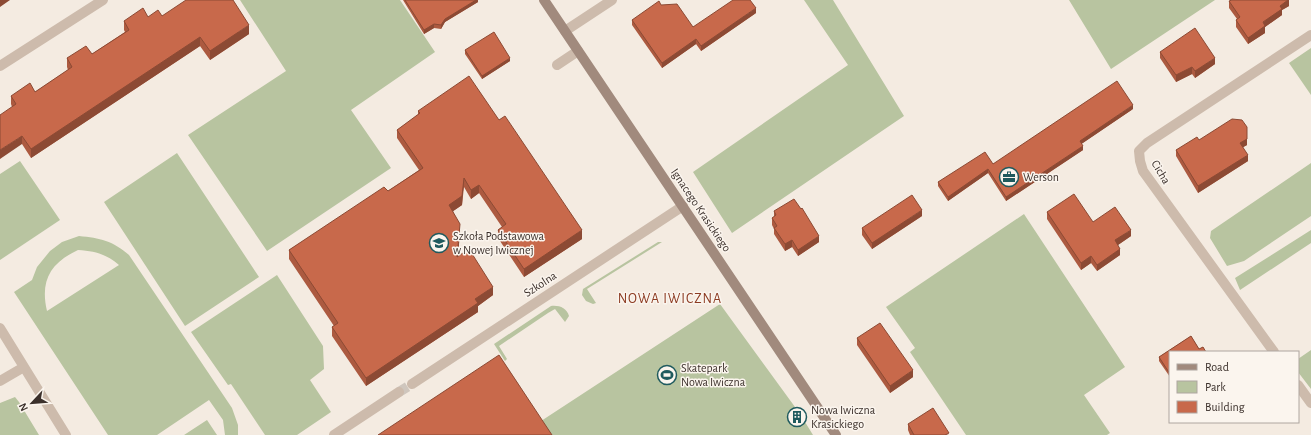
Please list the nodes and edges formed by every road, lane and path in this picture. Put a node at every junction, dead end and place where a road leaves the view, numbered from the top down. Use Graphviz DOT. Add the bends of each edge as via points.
graph roads {
  1 [pos="103,0"];
  2 [pos="544,0"];
  3 [pos="612,0"];
  4 [pos="565,31"];
  5 [pos="1311,35"];
  6 [pos="578,50"];
  7 [pos="556,65"];
  8 [pos="0,66"];
  9 [pos="683,206"];
  10 [pos="0,328"];
  11 [pos="1273,351"];
  12 [pos="24,367"];
  13 [pos="0,381"];
  14 [pos="412,384"];
  15 [pos="1299,386"];
  16 [pos="399,392"];
  17 [pos="1311,403"];
  18 [pos="66,435"];
  19 [pos="334,435"];
  20 [pos="836,435"];
  1 -- 8 [label="street"];
  2 -- 4 [label="street, Ignacego Krasickiego"];
  3 -- 4 [label="street"];
  4 -- 6 [label="street, Ignacego Krasickiego"];
  5 -- 11 [label="street, Cicha" via="1139,151 1143,171"];
  6 -- 7 [label="street"];
  6 -- 9 [label="street, Ignacego Krasickiego"];
  9 -- 14 [label="street, Szkolna"];
  9 -- 20 [label="street, Ignacego Krasickiego"];
  10 -- 12 [label="street"];
  12 -- 13 [label="street"];
  12 -- 18 [label="street"];
  15 -- 17 [label="street"];
  16 -- 19 [label="street"];
}
